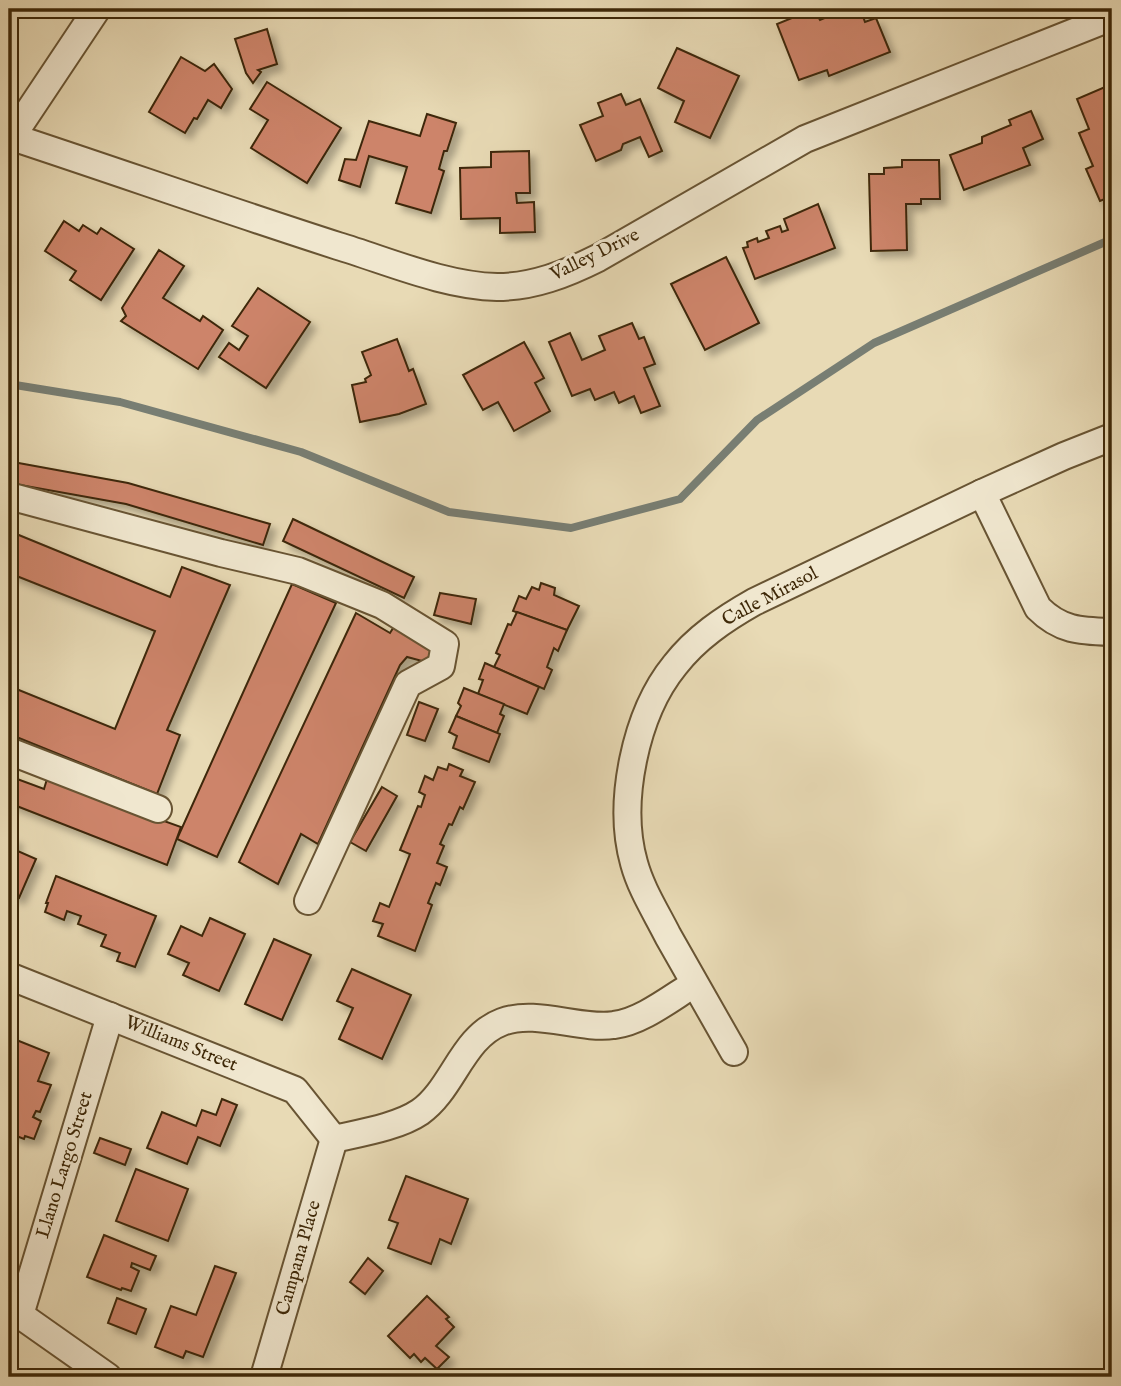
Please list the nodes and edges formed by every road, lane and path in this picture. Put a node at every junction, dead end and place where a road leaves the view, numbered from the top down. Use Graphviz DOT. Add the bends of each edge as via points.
graph roads {
  1 [pos="97,9"];
  2 [pos="1112,17"];
  3 [pos="10,139"];
  4 [pos="1112,437"];
  5 [pos="982,494"];
  6 [pos="9,495"];
  7 [pos="1112,632"];
  8 [pos="9,751"];
  9 [pos="158,809"];
  10 [pos="308,901"];
  11 [pos="9,976"];
  12 [pos="694,984"];
  13 [pos="110,1016"];
  14 [pos="734,1052"];
  15 [pos="334,1139"];
  16 [pos="14,1312"];
  17 [pos="108,1377"];
  18 [pos="264,1377"];
  1 -- 3 [label="street"];
  2 -- 3 [label="street, Valley Drive" via="805,139 598,258 522,285 479,286 437,277"];
  4 -- 5 [label="street, Calle Mirasol"];
  5 -- 7 [label="street" via="1038,608 1069,629"];
  5 -- 12 [label="street, Calle Mirasol" via="754,602 692,646 673,666 641,731 627,810 634,862 643,888"];
  6 -- 10 [label="street" via="298,571 382,605 445,644 441,666 408,684"];
  8 -- 9 [label="street"];
  11 -- 13 [label="street, Williams Street"];
  12 -- 14 [label="street, Calle Mirasol"];
  12 -- 15 [label="street" via="618,1025 537,1019 502,1022 473,1044 420,1112"];
  13 -- 15 [label="street, Williams Street" via="295,1090"];
  13 -- 16 [label="street, Llano Largo Street"];
  15 -- 18 [label="street, Campana Place"];
  16 -- 17 [label="street"];
}
